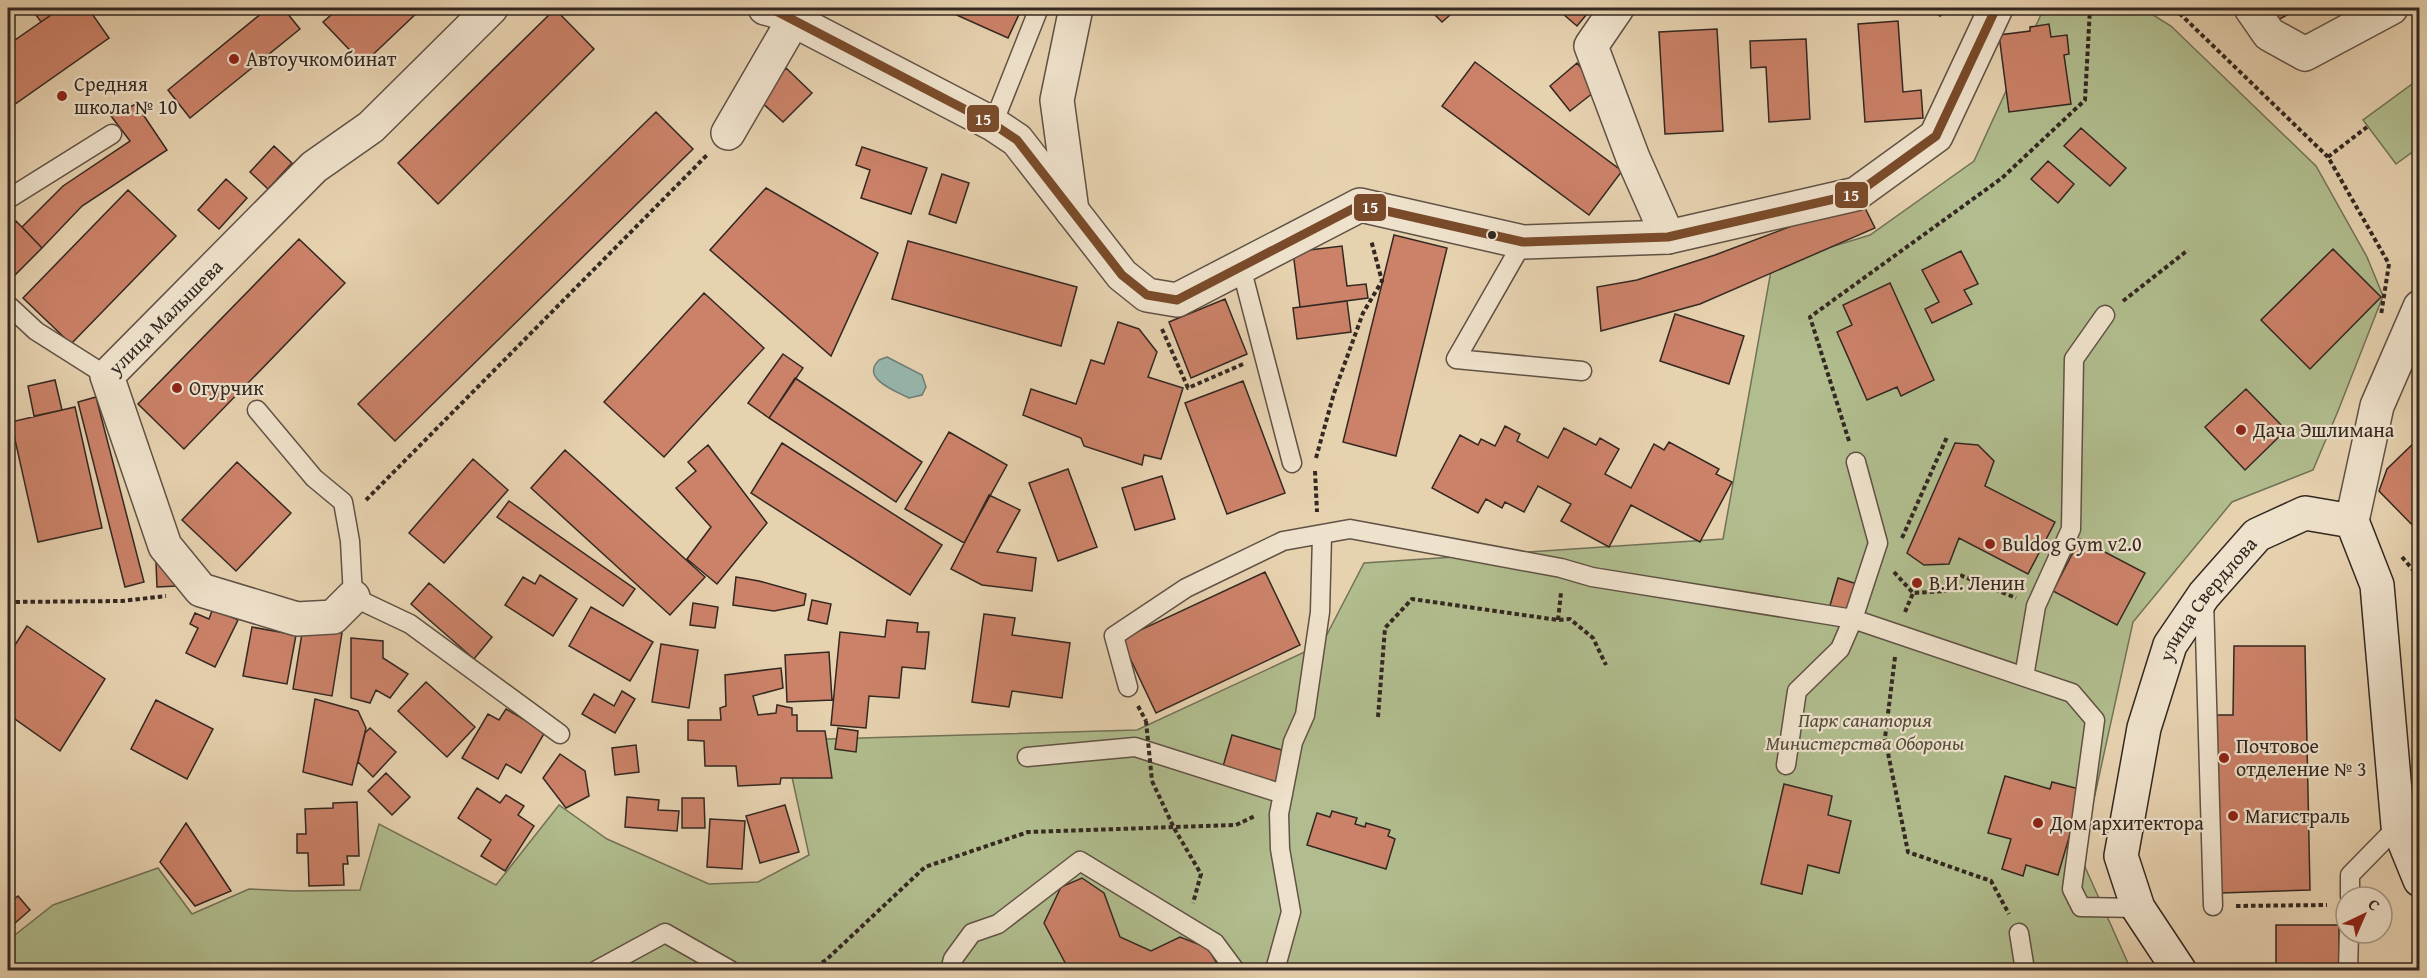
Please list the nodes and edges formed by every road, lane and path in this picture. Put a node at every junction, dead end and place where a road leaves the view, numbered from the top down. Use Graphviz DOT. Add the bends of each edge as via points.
graph roads {
  1 [pos="491,8"];
  2 [pos="1039,8"];
  3 [pos="1076,8"];
  4 [pos="1617,8"];
  5 [pos="1996,8"];
  6 [pos="2090,8"];
  7 [pos="2174,8"];
  8 [pos="2251,8"];
  9 [pos="2391,8"];
  10 [pos="778,12"];
  11 [pos="993,124"];
  12 [pos="2367,127"];
  13 [pos="728,133"];
  14 [pos="112,134"];
  15 [pos="2328,157"];
  16 [pos="8,199"];
  17 [pos="1360,205"];
  18 [pos="1072,211"];
  19 [pos="1668,237"];
  20 [pos="1523,242"];
  21 [pos="2188,250"];
  22 [pos="1241,267"];
  23 [pos="1148,295"];
  24 [pos="8,305"];
  25 [pos="2420,307"];
  26 [pos="2105,315"];
  27 [pos="2380,321"];
  28 [pos="1266,355"];
  29 [pos="1582,371"];
  30 [pos="107,376"];
  31 [pos="257,410"];
  32 [pos="1947,436"];
  33 [pos="1856,462"];
  34 [pos="1292,463"];
  35 [pos="347,519"];
  36 [pos="2352,521"];
  37 [pos="1322,536"];
  38 [pos="1899,544"];
  39 [pos="1896,562"];
  40 [pos="201,590"];
  41 [pos="1913,593"];
  42 [pos="2204,595"];
  43 [pos="353,597"];
  44 [pos="8,602"];
  45 [pos="2036,606"];
  46 [pos="1905,611"];
  47 [pos="1853,619"];
  48 [pos="1898,634"];
  49 [pos="1606,665"];
  50 [pos="2024,677"];
  51 [pos="1128,687"];
  52 [pos="1378,717"];
  53 [pos="1146,721"];
  54 [pos="560,734"];
  55 [pos="1026,757"];
  56 [pos="1786,765"];
  57 [pos="1282,799"];
  58 [pos="2398,826"];
  59 [pos="1174,828"];
  60 [pos="2420,880"];
  61 [pos="2347,885"];
  62 [pos="2334,901"];
  63 [pos="2213,906"];
  64 [pos="2138,909"];
  65 [pos="1188,927"];
  66 [pos="2019,933"];
  67 [pos="2349,945"];
  68 [pos="597,970"];
  69 [pos="730,970"];
  70 [pos="809,970"];
  71 [pos="951,970"];
  72 [pos="1235,970"];
  73 [pos="1275,970"];
  74 [pos="2025,970"];
  75 [pos="2179,970"];
  76 [pos="2348,970"];
  1 -- 30 [label="street, улица Малышева" via="371,128 314,168"];
  2 -- 11 [label="lane"];
  3 -- 18 [label="street" via="1057,100"];
  4 -- 19 [label="street" via="1591,46"];
  5 -- 19 [label="street" via="1936,136 1856,194"];
  6 -- 33 [label="path" via="2085,100 2002,178 1810,316"];
  7 -- 15 [label="path"];
  8 -- 9 [label="street" via="2269,34 2305,54"];
  10 -- 11 [label="street"];
  10 -- 13 [label="street"];
  11 -- 18 [label="street" via="1017,140"];
  12 -- 15 [label="path"];
  13 -- 35 [label="path"];
  14 -- 16 [label="lane"];
  15 -- 27 [label="path" via="2389,264"];
  17 -- 20 [label="street"];
  17 -- 22 [label="street"];
  17 -- 37 [label="path" via="1382,281 1363,313 1314,464"];
  18 -- 23 [label="street" via="1122,275"];
  19 -- 20 [label="street"];
  20 -- 29 [label="lane" via="1456,359"];
  21 -- 26 [label="path"];
  22 -- 23 [label="street" via="1177,300"];
  22 -- 28 [label="lane"];
  23 -- 28 [label="path" via="1188,388"];
  24 -- 30 [label="lane" via="36,331"];
  25 -- 36 [label="street" via="2377,406"];
  26 -- 45 [label="lane" via="2074,359 2072,529"];
  28 -- 34 [label="lane"];
  30 -- 40 [label="street, улица Малышева" via="165,546"];
  31 -- 35 [label="lane" via="314,478 343,502"];
  32 -- 38 [label="path"];
  33 -- 47 [label="lane" via="1878,543"];
  35 -- 43 [label="lane"];
  36 -- 42 [label="street, улица Свердлова" via="2305,513 2257,534"];
  36 -- 58 [label="street" via="2377,585"];
  37 -- 47 [label="lane" via="1350,530 1592,577"];
  37 -- 51 [label="lane" via="1283,541 1234,564 1186,588 1114,636"];
  37 -- 57 [label="lane" via="1320,612 1305,715 1293,742"];
  39 -- 41 [label="path" via="1894,572"];
  40 -- 43 [label="street" via="297,619 333,617"];
  40 -- 44 [label="path" via="122,601"];
  41 -- 45 [label="path" via="1945,591 1960,575"];
  41 -- 46 [label="path"];
  42 -- 63 [label="lane"];
  42 -- 64 [label="street, улица Свердлова" via="2170,645 2144,728 2121,856"];
  43 -- 54 [label="lane" via="410,624"];
  45 -- 50 [label="lane"];
  47 -- 48 [label="lane"];
  47 -- 56 [label="lane" via="1840,650 1797,691"];
  48 -- 50 [label="lane"];
  48 -- 66 [label="path" via="1885,738 1908,852 1991,881"];
  49 -- 52 [label="path" via="1593,638 1570,619 1412,599 1384,628"];
  50 -- 64 [label="lane" via="2072,693 2095,720 2072,889 2081,907"];
  53 -- 59 [label="path, bridge" via="1152,781"];
  55 -- 57 [label="lane" via="1135,747"];
  57 -- 59 [label="path" via="1236,825"];
  57 -- 73 [label="lane" via="1280,849 1291,912"];
  58 -- 60 [label="street"];
  58 -- 61 [label="lane" via="2350,875"];
  59 -- 65 [label="path" via="1201,874"];
  59 -- 70 [label="path" via="1028,832 925,867 826,960"];
  62 -- 63 [label="path"];
  64 -- 75 [label="street, улица Свердлова"];
  65 -- 71 [label="lane" via="1080,861 998,924 972,933 953,959"];
  65 -- 72 [label="lane" via="1215,944"];
  66 -- 74 [label="lane"];
  67 -- 76 [label="lane"];
  68 -- 69 [label="lane" via="665,933"];
}
